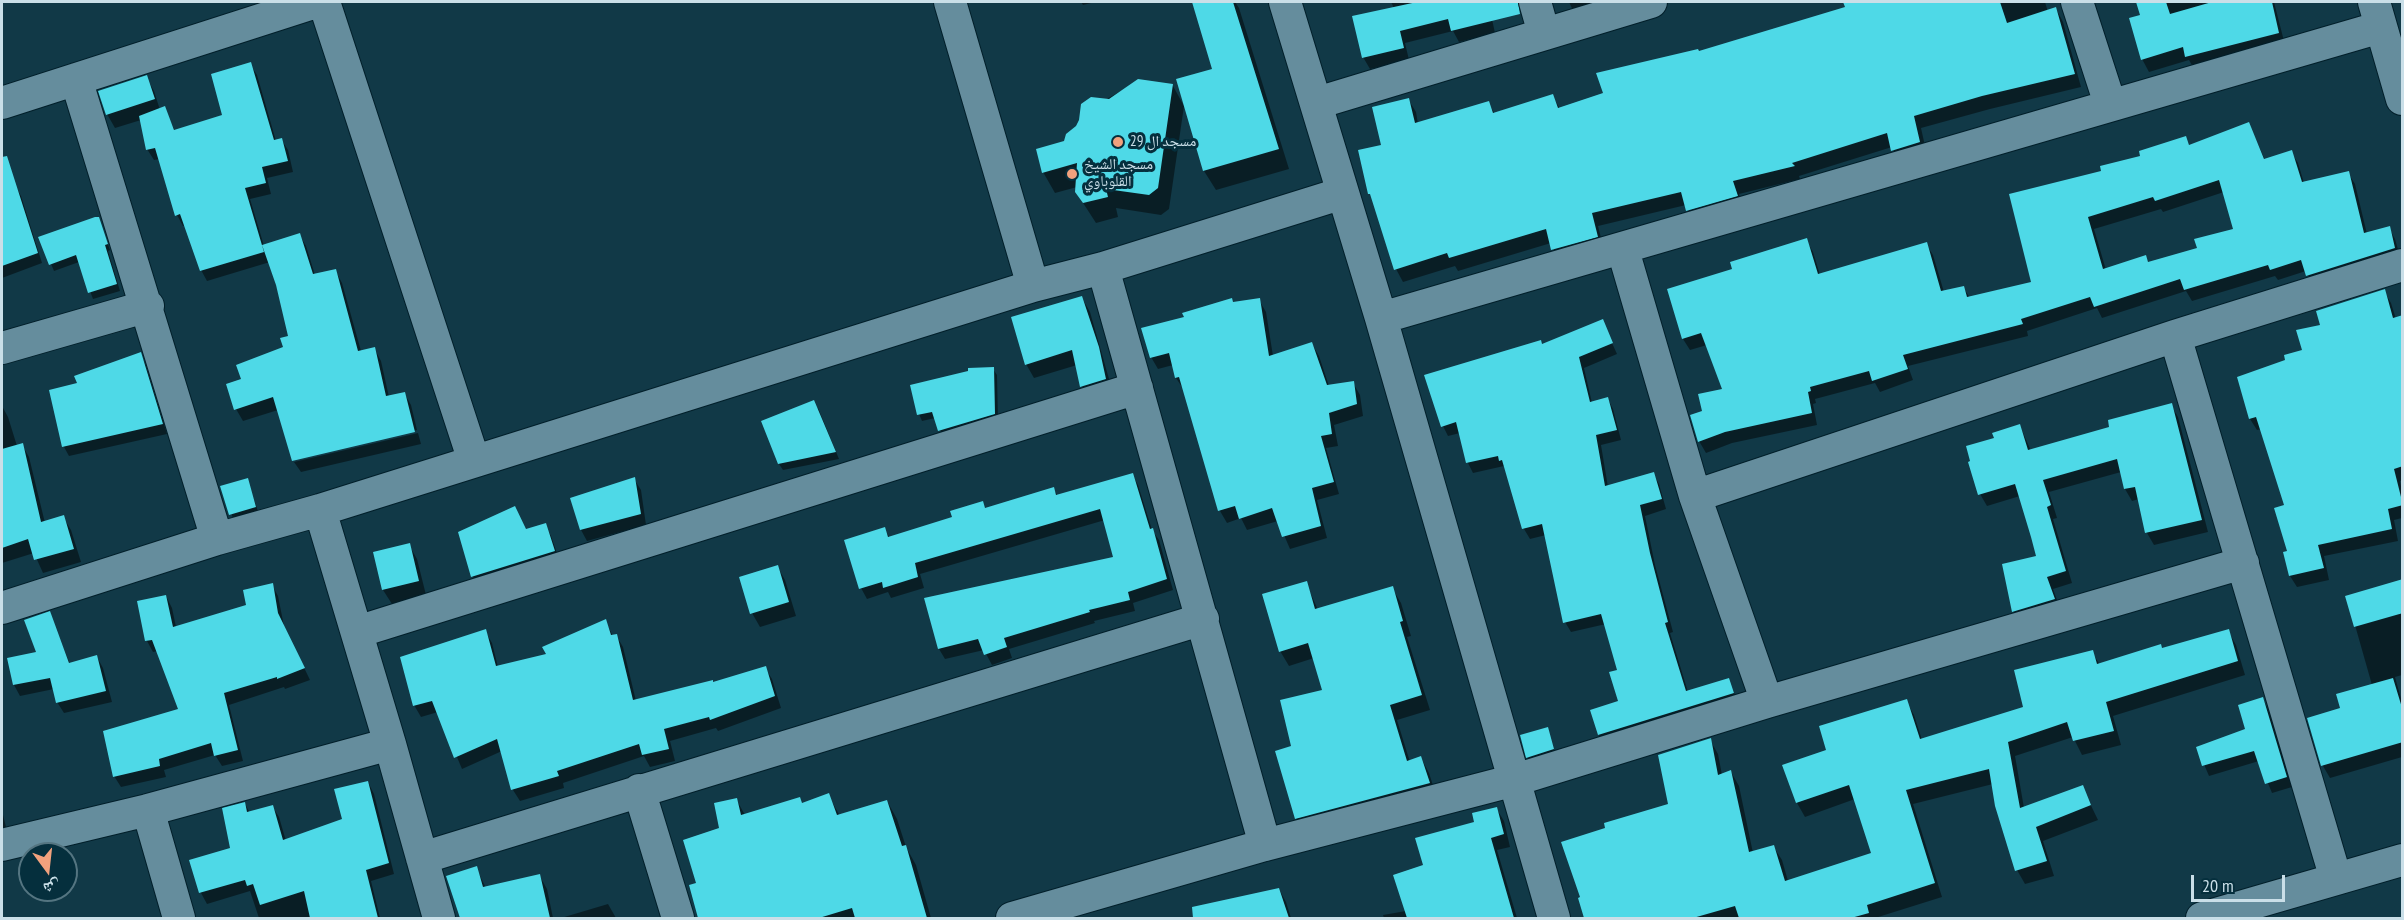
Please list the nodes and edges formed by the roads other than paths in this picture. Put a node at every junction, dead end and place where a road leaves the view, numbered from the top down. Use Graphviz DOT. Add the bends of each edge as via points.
graph roads {
  1 [pos="316,2"];
  2 [pos="324,2"];
  3 [pos="950,2"];
  4 [pos="1285,2"];
  5 [pos="1535,2"];
  6 [pos="1651,2"];
  7 [pos="2077,2"];
  8 [pos="2378,14"];
  9 [pos="1544,34"];
  10 [pos="76,79"];
  11 [pos="2403,99"];
  12 [pos="2,103"];
  13 [pos="1317,103"];
  14 [pos="2110,104"];
  15 [pos="1343,193"];
  16 [pos="1623,250"];
  17 [pos="2403,265"];
  18 [pos="1103,268"];
  19 [pos="1033,286"];
  20 [pos="147,306"];
  21 [pos="1381,318"];
  22 [pos="2175,336"];
  23 [pos="2,348"];
  24 [pos="1137,388"];
  25 [pos="474,461"];
  26 [pos="1695,496"];
  27 [pos="320,510"];
  28 [pos="217,539"];
  29 [pos="2243,563"];
  30 [pos="2,608"];
  31 [pos="1203,618"];
  32 [pos="357,633"];
  33 [pos="1767,702"];
  34 [pos="390,744"];
  35 [pos="1515,780"];
  36 [pos="639,790"];
  37 [pos="148,810"];
  38 [pos="2,845"];
  39 [pos="1265,845"];
  40 [pos="422,858"];
  41 [pos="2403,860"];
  42 [pos="2336,879"];
  43 [pos="179,918"];
  44 [pos="439,918"];
  45 [pos="678,918"];
  46 [pos="1012,918"];
  47 [pos="1554,918"];
  48 [pos="2202,918"];
  1 -- 10 [label="street"];
  2 -- 25 [label="street"];
  3 -- 19 [label="street"];
  4 -- 13 [label="street"];
  5 -- 9 [label="street"];
  6 -- 9 [label="street"];
  7 -- 14 [label="street"];
  8 -- 11 [label="street"];
  8 -- 14 [label="street"];
  9 -- 13 [label="street"];
  10 -- 12 [label="street"];
  10 -- 20 [label="street"];
  13 -- 15 [label="street"];
  14 -- 16 [label="street"];
  15 -- 18 [label="street"];
  15 -- 21 [label="street"];
  16 -- 21 [label="street"];
  16 -- 26 [label="street"];
  17 -- 22 [label="street"];
  18 -- 19 [label="street"];
  18 -- 24 [label="street"];
  19 -- 25 [label="street"];
  20 -- 23 [label="street"];
  20 -- 28 [label="street"];
  21 -- 35 [label="street"];
  22 -- 26 [label="street"];
  22 -- 29 [label="street"];
  24 -- 31 [label="street"];
  24 -- 32 [label="street"];
  25 -- 27 [label="street"];
  26 -- 33 [label="street"];
  27 -- 28 [label="street"];
  27 -- 32 [label="street"];
  28 -- 30 [label="street"];
  29 -- 33 [label="street"];
  29 -- 42 [label="street"];
  31 -- 36 [label="street"];
  31 -- 39 [label="street"];
  32 -- 34 [label="street"];
  33 -- 35 [label="street"];
  34 -- 37 [label="street"];
  34 -- 40 [label="street"];
  35 -- 39 [label="street"];
  35 -- 47 [label="street"];
  36 -- 40 [label="street"];
  36 -- 45 [label="street"];
  37 -- 38 [label="street"];
  37 -- 43 [label="street"];
  39 -- 46 [label="street"];
  40 -- 44 [label="street"];
  41 -- 42 [label="street"];
  42 -- 48 [label="street"];
}
